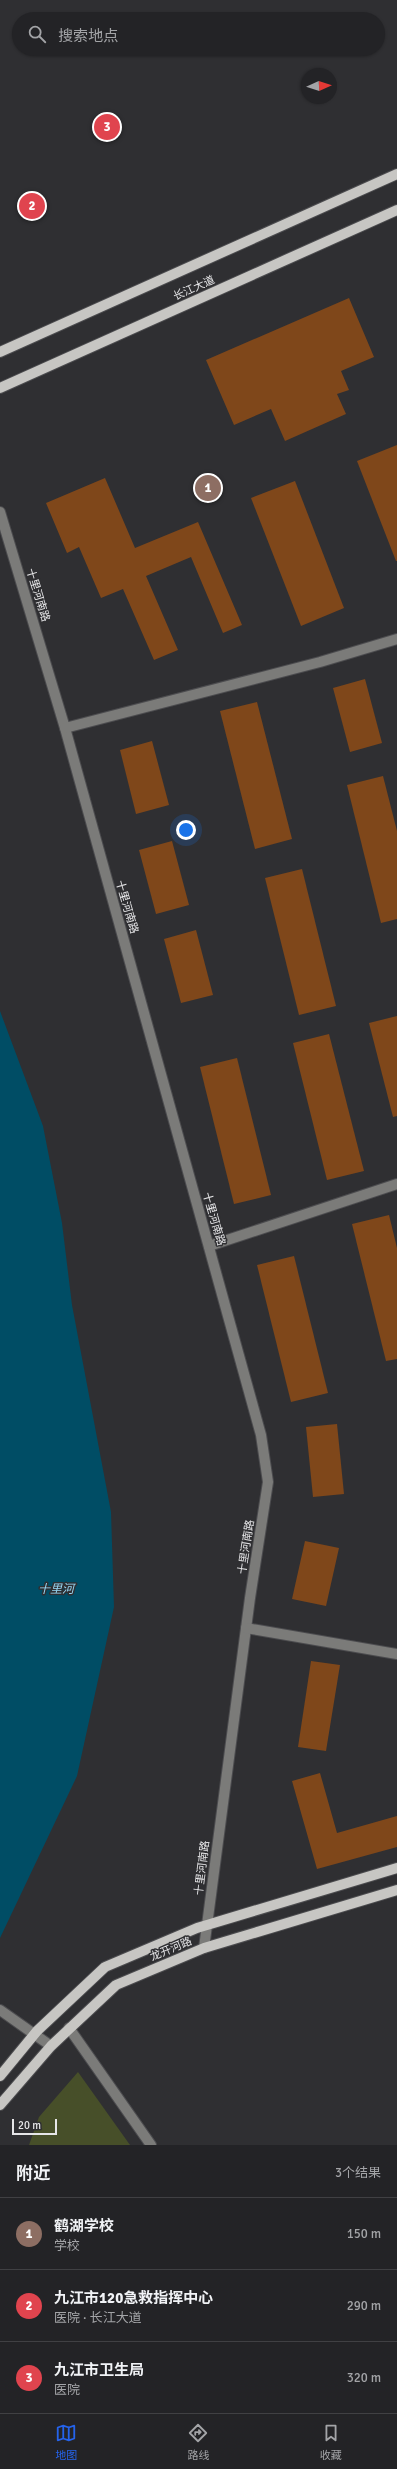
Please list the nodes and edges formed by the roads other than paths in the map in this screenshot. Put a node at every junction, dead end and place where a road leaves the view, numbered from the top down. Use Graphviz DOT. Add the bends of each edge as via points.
graph roads {
  1 [pos="397,174"];
  2 [pos="397,210"];
  3 [pos="0,352"];
  4 [pos="0,388"];
  5 [pos="0,512"];
  6 [pos="397,639"];
  7 [pos="65,728"];
  8 [pos="397,1184"];
  9 [pos="209,1246"];
  10 [pos="246,1628"];
  11 [pos="397,1654"];
  12 [pos="397,1868"];
  13 [pos="397,1890"];
  14 [pos="207,1925"];
  15 [pos="204,1948"];
  16 [pos="0,2010"];
  17 [pos="69,2028"];
  18 [pos="34,2034"];
  19 [pos="51,2046"];
  20 [pos="0,2076"];
  21 [pos="0,2105"];
  22 [pos="151,2145"];
  1 -- 3 [label="main road, 长江大道"];
  2 -- 4 [label="main road, 长江大道"];
  5 -- 7 [label="street, 十里河南路"];
  6 -- 7 [label="street" via="320,662"];
  7 -- 9 [label="street, 十里河南路"];
  8 -- 9 [label="street"];
  9 -- 10 [label="street, 十里河南路" via="261,1435 268,1482"];
  10 -- 11 [label="street"];
  10 -- 14 [label="street, 十里河南路"];
  12 -- 14 [label="main road, 龙开河路"];
  13 -- 15 [label="main road, 龙开河路"];
  14 -- 15 [label="street, 十里河南路"];
  14 -- 18 [label="main road, 龙开河路" via="105,1967"];
  15 -- 17 [label="main road, 龙开河路" via="116,1985"];
  16 -- 18 [label="street"];
  17 -- 19 [label="main road, 龙开河路"];
  17 -- 22 [label="street"];
  18 -- 19 [label="street"];
  18 -- 20 [label="main road, 龙开河路"];
  19 -- 21 [label="main road, 龙开河路"];
}
